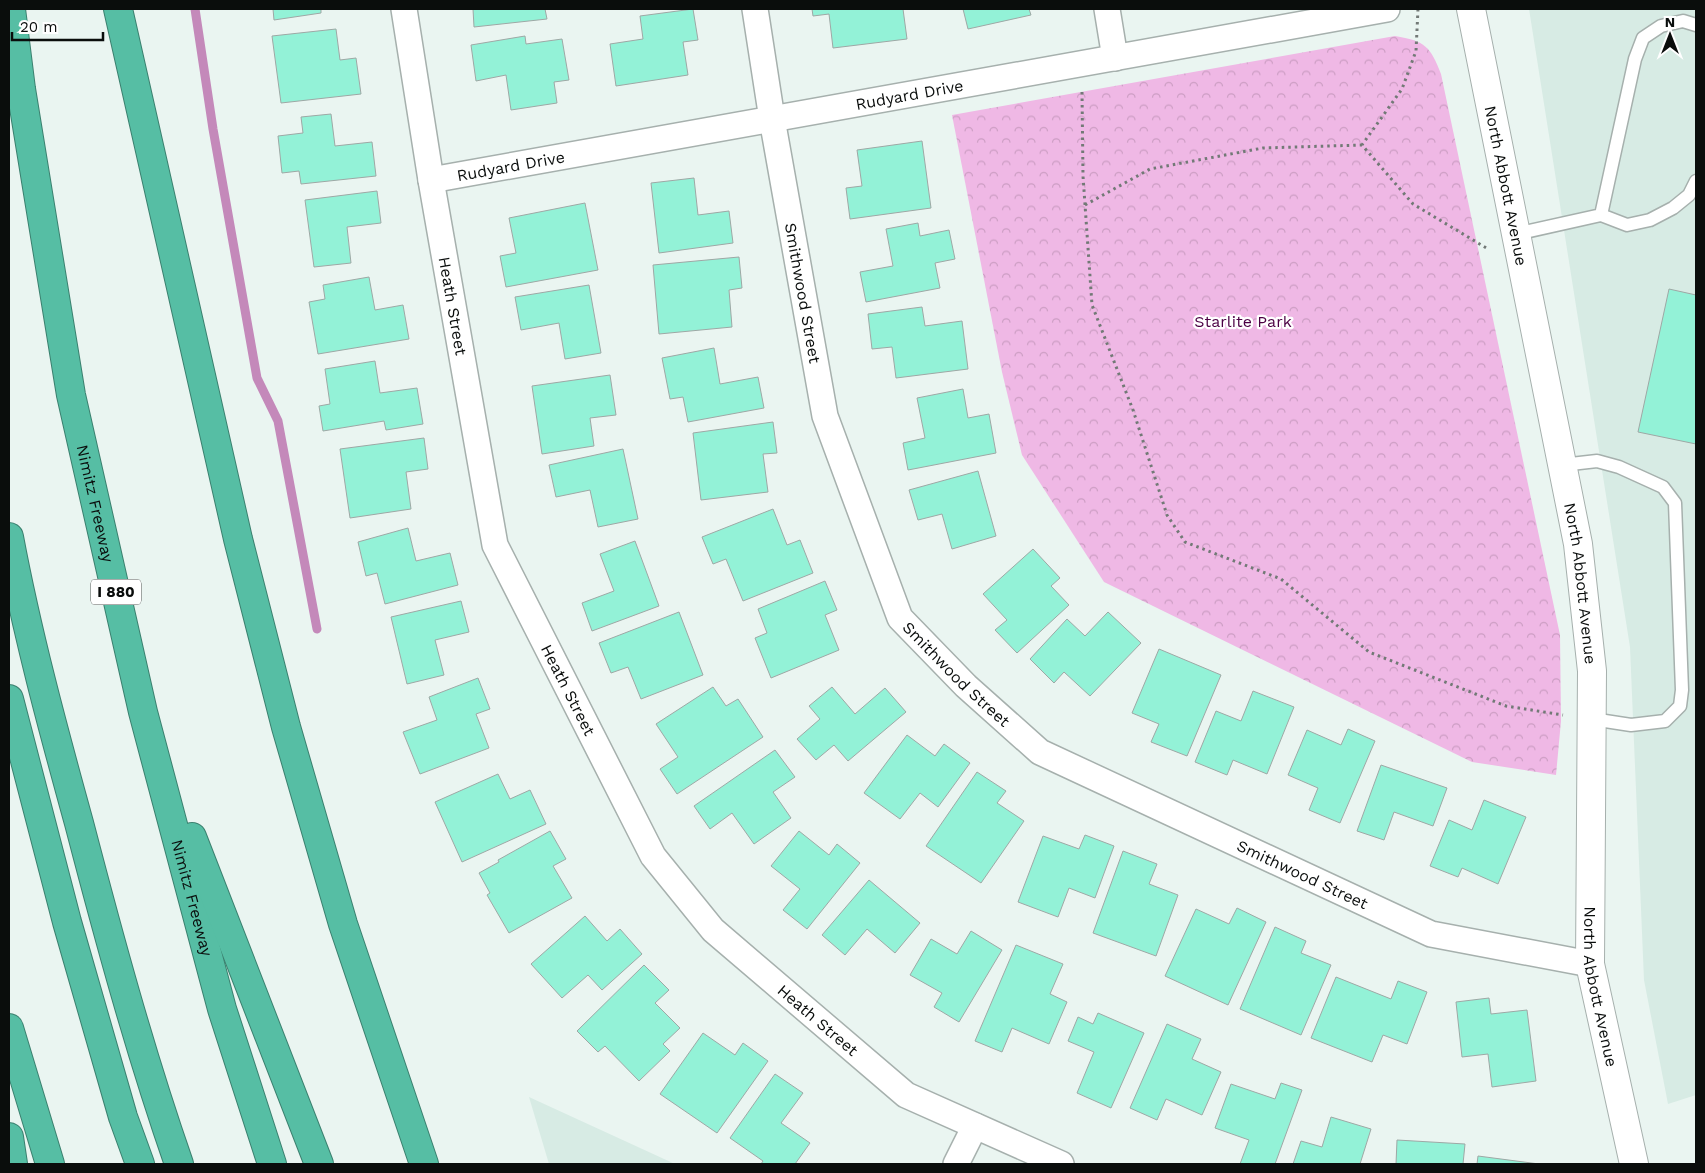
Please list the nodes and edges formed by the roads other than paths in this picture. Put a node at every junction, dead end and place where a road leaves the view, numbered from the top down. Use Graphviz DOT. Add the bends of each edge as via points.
graph roads {
  1 [pos="11,9"];
  2 [pos="118,9"];
  3 [pos="404,9"];
  4 [pos="755,9"];
  5 [pos="1107,9"];
  6 [pos="1387,9"];
  7 [pos="1471,9"];
  8 [pos="1696,24"];
  9 [pos="1115,58"];
  10 [pos="772,119"];
  11 [pos="431,180"];
  12 [pos="1696,181"];
  13 [pos="1601,215"];
  14 [pos="1516,234"];
  15 [pos="1562,465"];
  16 [pos="9,537"];
  17 [pos="9,699"];
  18 [pos="143,712"];
  19 [pos="1592,719"];
  20 [pos="1590,964"];
  21 [pos="9,1028"];
  22 [pos="975,1126"];
  23 [pos="9,1137"];
  24 [pos="13,1164"];
  25 [pos="50,1164"];
  26 [pos="140,1164"];
  27 [pos="179,1164"];
  28 [pos="272,1164"];
  29 [pos="319,1164"];
  30 [pos="424,1164"];
  31 [pos="956,1164"];
  32 [pos="1062,1164"];
  33 [pos="1634,1164"];
  1 -- 18 [label="highway, Nimitz Freeway / I 880" via="71,395"];
  2 -- 30 [label="highway" via="238,538 286,727 343,924"];
  3 -- 11 [label="street, Heath Street"];
  4 -- 10 [label="street, Smithwood Street"];
  5 -- 9 [label="street"];
  6 -- 9 [label="street, Rudyard Drive"];
  7 -- 14 [label="street, North Abbott Avenue"];
  8 -- 13 [label="lane" via="1683,22 1661,26 1643,38 1635,59"];
  9 -- 10 [label="street, Rudyard Drive"];
  10 -- 11 [label="street, Rudyard Drive"];
  10 -- 20 [label="street, Smithwood Street" via="825,416 900,618 913,632 966,686 1040,752 1431,934"];
  11 -- 22 [label="street, Heath Street" via="495,545 653,856 713,930 906,1095"];
  12 -- 13 [label="lane" via="1689,195 1650,220 1627,225"];
  13 -- 14 [label="lane"];
  14 -- 15 [label="street, North Abbott Avenue"];
  15 -- 19 [label="street, North Abbott Avenue" via="1578,544 1592,671"];
  15 -- 19 [label="lane" via="1597,461 1619,467 1663,487 1675,503 1680,706 1665,721 1631,725"];
  16 -- 27 [label="highway" via="57,742 102,912"];
  17 -- 26 [label="highway" via="67,922 123,1117"];
  18 -- 28 [label="highway, Nimitz Freeway / I 880" via="222,1009"];
  18 -- 29 [label="highway"];
  19 -- 20 [label="street, North Abbott Avenue"];
  20 -- 33 [label="street, North Abbott Avenue"];
  21 -- 25 [label="highway"];
  22 -- 31 [label="street"];
  22 -- 32 [label="street, Heath Street"];
  23 -- 24 [label="highway"];
}
